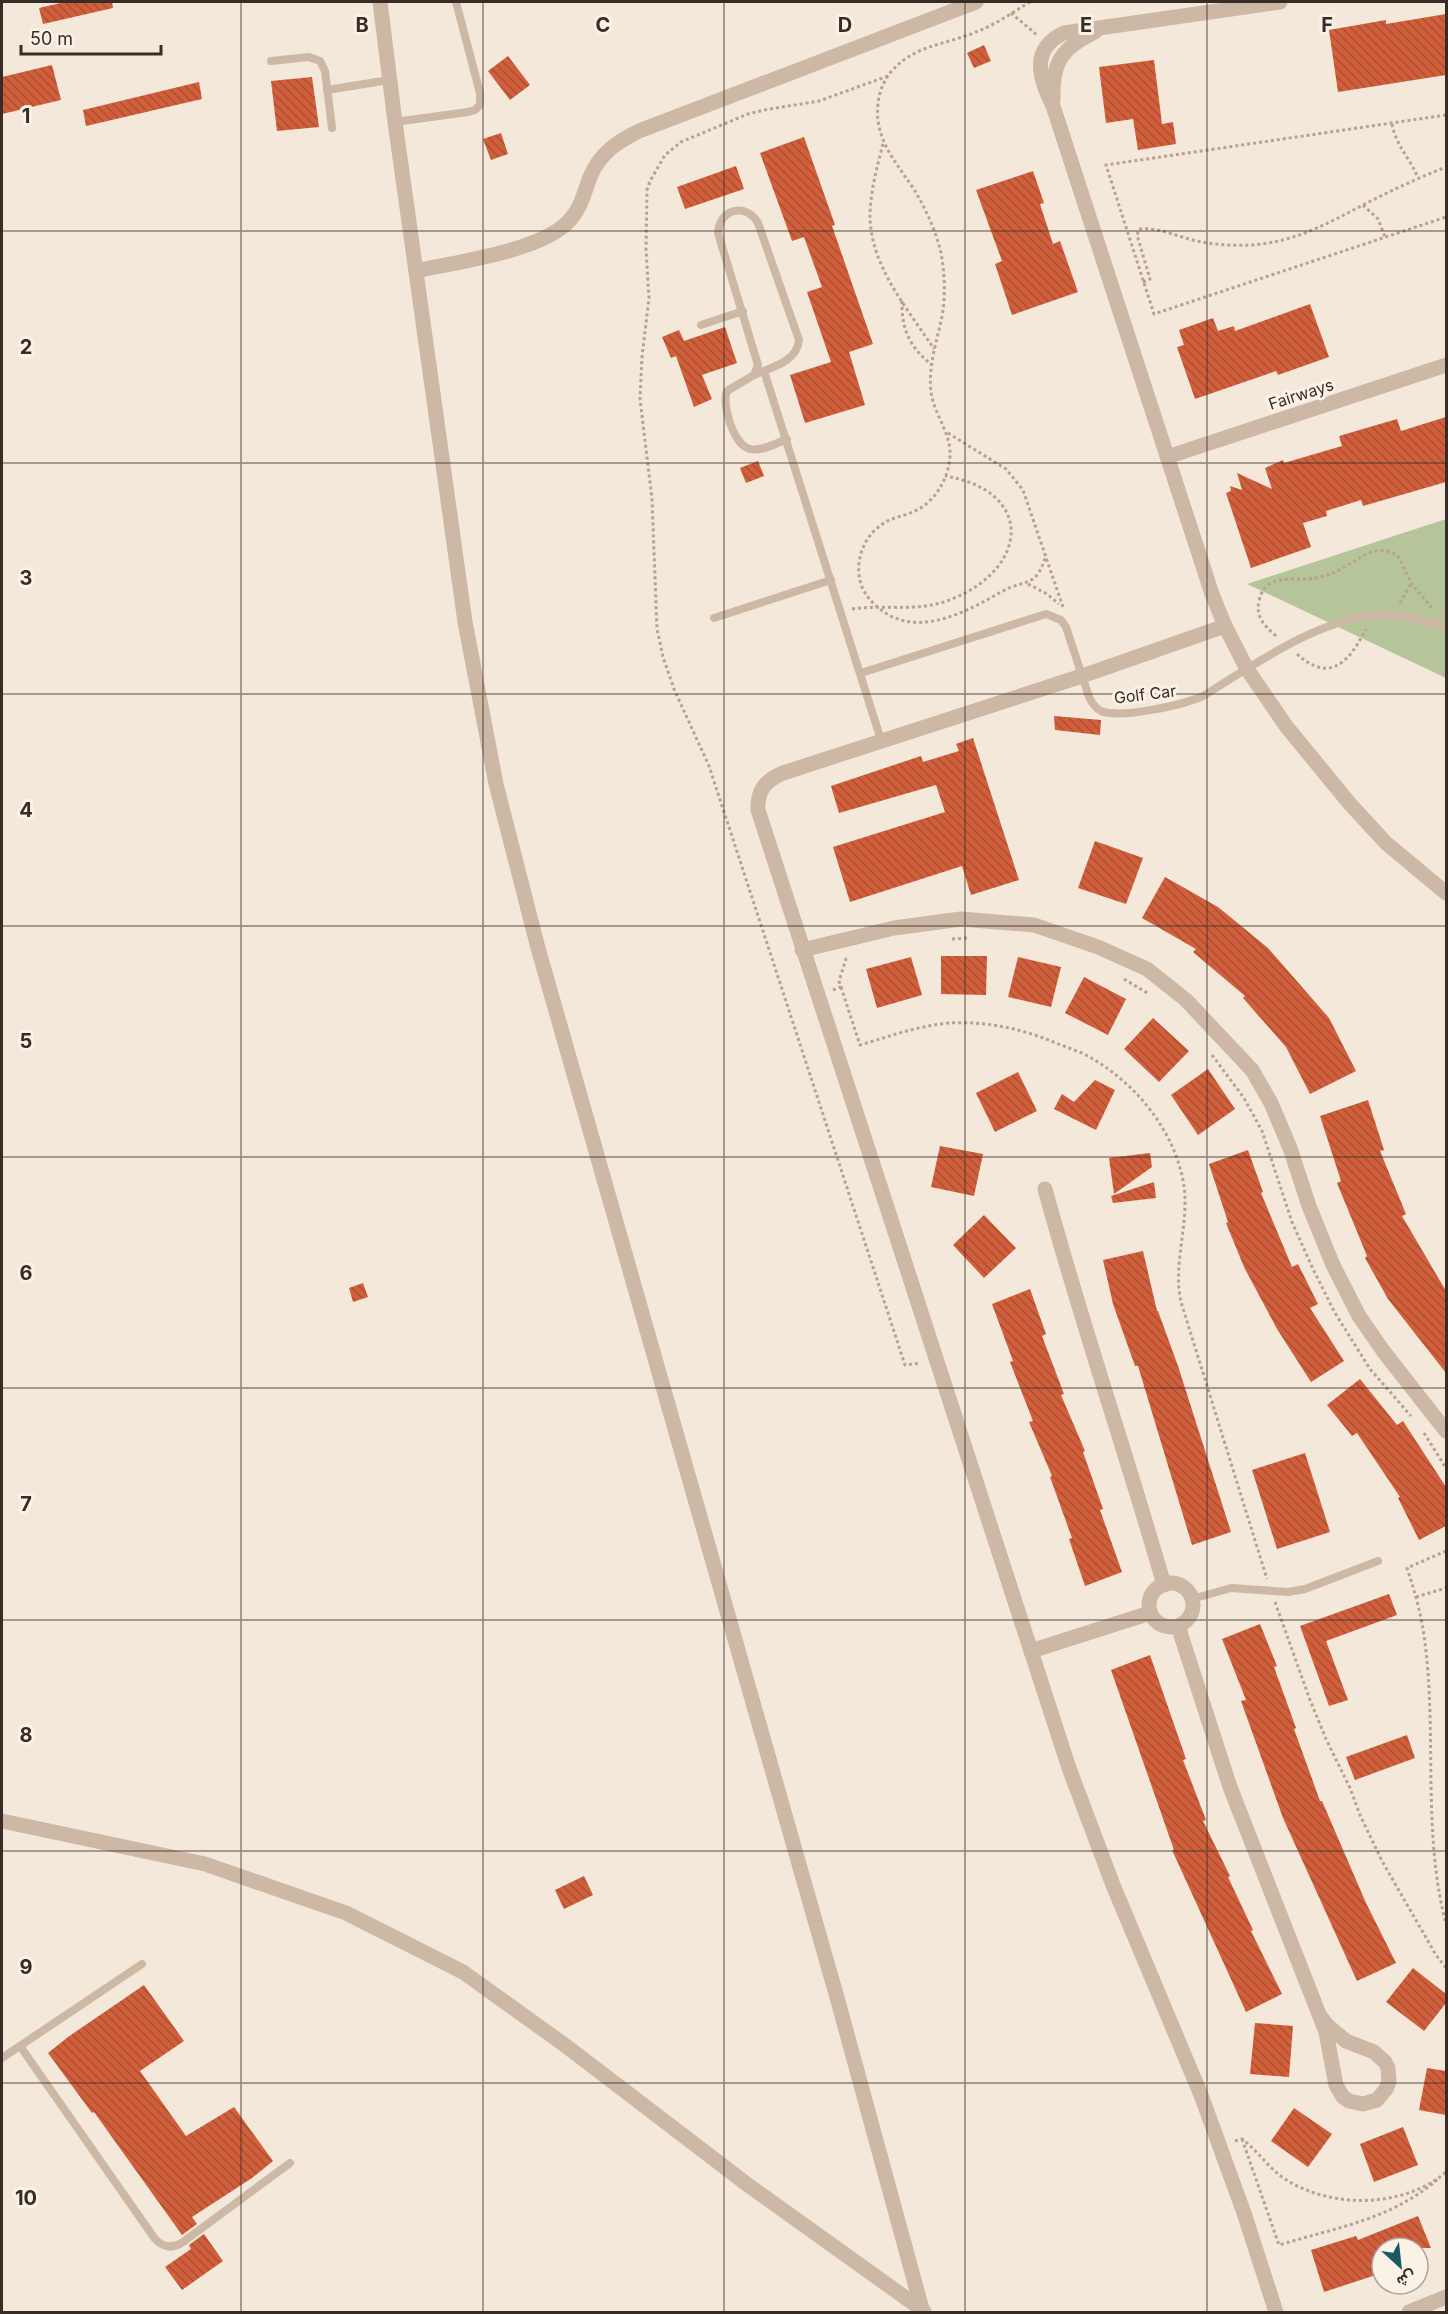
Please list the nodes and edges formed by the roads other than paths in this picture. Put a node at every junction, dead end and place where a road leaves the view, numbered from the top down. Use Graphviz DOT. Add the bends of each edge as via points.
graph roads {
  1 [pos="380,2"];
  2 [pos="456,2"];
  3 [pos="976,2"];
  4 [pos="1280,2"];
  5 [pos="1105,28"];
  6 [pos="271,61"];
  7 [pos="389,80"];
  8 [pos="327,90"];
  9 [pos="1053,106"];
  10 [pos="395,122"];
  11 [pos="332,128"];
  12 [pos="416,271"];
  13 [pos="742,311"];
  14 [pos="701,325"];
  15 [pos="1446,364"];
  16 [pos="764,370"];
  17 [pos="754,375"];
  18 [pos="787,439"];
  19 [pos="1167,457"];
  20 [pos="831,580"];
  21 [pos="714,618"];
  22 [pos="1225,626"];
  23 [pos="1446,626"];
  24 [pos="1247,669"];
  25 [pos="861,673"];
  26 [pos="1082,676"];
  27 [pos="881,740"];
  28 [pos="1446,893"];
  29 [pos="802,950"];
  30 [pos="1046,1189"];
  31 [pos="1446,1431"];
  32 [pos="1378,1561"];
  33 [pos="1164,1585"];
  34 [pos="1192,1599"];
  35 [pos="1150,1612"];
  36 [pos="1178,1626"];
  37 [pos="1031,1651"];
  38 [pos="2,1821"];
  39 [pos="142,1964"];
  40 [pos="1321,2017"];
  41 [pos="20,2046"];
  42 [pos="2,2058"];
  43 [pos="290,2163"];
  44 [pos="1446,2297"];
  45 [pos="924,2311"];
  46 [pos="1276,2313"];
  47 [pos="1409,2313"];
  1 -- 7 [label="street"];
  2 -- 10 [label="lane" via="482,99 480,105 468,112"];
  3 -- 12 [label="street" via="639,131 609,149 597,162 579,208 560,231 518,248"];
  4 -- 5 [label="street"];
  5 -- 9 [label="street" via="1075,44 1060,58 1053,77"];
  5 -- 9 [label="street" via="1064,33 1047,44 1040,64"];
  6 -- 8 [label="lane" via="315,58 324,66"];
  7 -- 8 [label="lane"];
  7 -- 10 [label="street"];
  8 -- 11 [label="lane"];
  9 -- 19 [label="street"];
  10 -- 12 [label="street"];
  12 -- 45 [label="street" via="465,622 510,841"];
  13 -- 14 [label="lane"];
  13 -- 16 [label="lane" via="718,233 721,220 737,210 749,213 758,223 798,334 799,346 793,357"];
  13 -- 17 [label="lane" via="758,359"];
  15 -- 19 [label="street, Fairways"];
  16 -- 17 [label="lane"];
  16 -- 18 [label="lane"];
  17 -- 18 [label="lane" via="732,387 725,396 737,438 745,447 756,450"];
  18 -- 20 [label="lane"];
  19 -- 22 [label="street"];
  20 -- 21 [label="lane"];
  20 -- 25 [label="lane"];
  22 -- 24 [label="street"];
  22 -- 26 [label="street"];
  23 -- 24 [label="lane, Golf Car" via="1392,615 1374,616 1329,626"];
  24 -- 26 [label="lane, Golf Car" via="1189,702 1108,713 1091,702"];
  24 -- 28 [label="street" via="1286,726 1350,804 1386,843"];
  25 -- 26 [label="lane, Golf Car" via="1038,615 1054,616 1066,627"];
  25 -- 27 [label="lane"];
  26 -- 27 [label="street"];
  27 -- 29 [label="street" via="776,776 759,794 758,810"];
  29 -- 31 [label="street" via="894,928 961,919 1034,925 1147,969 1186,1000 1252,1070 1271,1103 1309,1206 1359,1316"];
  29 -- 37 [label="street"];
  30 -- 33 [label="street" via="1068,1276"];
  32 -- 34 [label="lane" via="1305,1589 1288,1592 1231,1588"];
  33 -- 34 [label="street" via="1181,1586"];
  33 -- 35 [label="street" via="1151,1596"];
  34 -- 36 [label="street" via="1190,1615"];
  35 -- 36 [label="street" via="1161,1625"];
  35 -- 37 [label="street"];
  36 -- 40 [label="street" via="1230,1787"];
  37 -- 46 [label="street" via="1090,1827 1181,2044 1244,2213"];
  38 -- 45 [label="street" via="205,1864 346,1913 463,1972"];
  39 -- 41 [label="lane"];
  40 -- 40 [label="street" via="1343,2097 1363,2104 1377,2100 1389,2082 1385,2062 1374,2052 1346,2041"];
  41 -- 42 [label="lane"];
  41 -- 43 [label="lane" via="155,2239 165,2247 178,2246"];
  44 -- 47 [label="street"];
}
